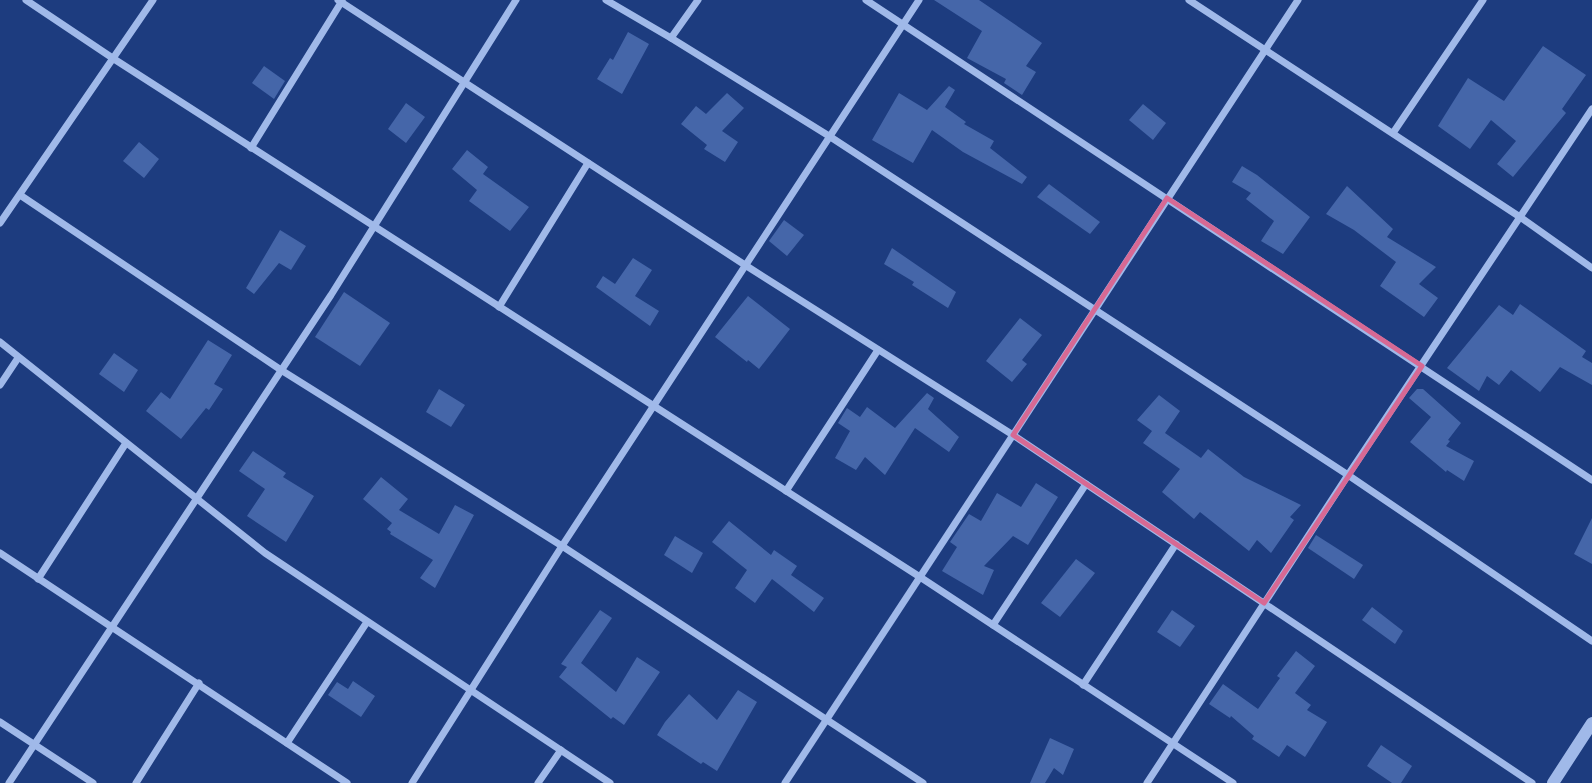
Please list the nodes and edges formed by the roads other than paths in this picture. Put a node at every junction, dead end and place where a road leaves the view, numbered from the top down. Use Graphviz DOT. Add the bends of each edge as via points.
graph roads {
  1 [pos="26,0"];
  2 [pos="153,0"];
  3 [pos="516,0"];
  4 [pos="606,0"];
  5 [pos="698,0"];
  6 [pos="866,0"];
  7 [pos="919,0"];
  8 [pos="1189,0"];
  9 [pos="1298,0"];
  10 [pos="1483,0"];
  11 [pos="340,1"];
  12 [pos="902,24"];
  13 [pos="671,38"];
  14 [pos="1265,49"];
  15 [pos="114,59"];
  16 [pos="465,83"];
  17 [pos="1592,109"];
  18 [pos="1393,133"];
  19 [pos="829,136"];
  20 [pos="251,148"];
  21 [pos="588,163"];
  22 [pos="20,195"];
  23 [pos="1167,198"];
  24 [pos="1520,217"];
  25 [pos="0,223"];
  26 [pos="374,227"];
  27 [pos="745,265"];
  28 [pos="1592,268"];
  29 [pos="499,307"];
  30 [pos="1094,311"];
  31 [pos="0,342"];
  32 [pos="877,350"];
  33 [pos="18,358"];
  34 [pos="1422,366"];
  35 [pos="281,370"];
  36 [pos="0,385"];
  37 [pos="654,406"];
  38 [pos="1013,435"];
  39 [pos="126,443"];
  40 [pos="1348,475"];
  41 [pos="1592,480"];
  42 [pos="1086,484"];
  43 [pos="786,491"];
  44 [pos="195,498"];
  45 [pos="1176,544"];
  46 [pos="562,546"];
  47 [pos="0,553"];
  48 [pos="920,577"];
  49 [pos="38,579"];
  50 [pos="1264,603"];
  51 [pos="367,622"];
  52 [pos="993,625"];
  53 [pos="111,626"];
  54 [pos="1592,641"];
  55 [pos="199,683"];
  56 [pos="1083,685"];
  57 [pos="470,691"];
  58 [pos="827,719"];
  59 [pos="0,722"];
  60 [pos="1592,723"];
  61 [pos="287,743"];
  62 [pos="1174,744"];
  63 [pos="32,745"];
  64 [pos="561,750"];
  65 [pos="9,783"];
  66 [pos="93,783"];
  67 [pos="135,783"];
  68 [pos="347,783"];
  69 [pos="412,783"];
  70 [pos="538,783"];
  71 [pos="610,783"];
  72 [pos="785,783"];
  73 [pos="923,783"];
  74 [pos="1147,783"];
  75 [pos="1233,783"];
  76 [pos="1532,783"];
  77 [pos="1553,783"];
  1 -- 15 [label="street"];
  2 -- 15 [label="street"];
  3 -- 16 [label="street"];
  4 -- 13 [label="street"];
  5 -- 13 [label="street"];
  6 -- 12 [label="street"];
  7 -- 12 [label="street"];
  8 -- 14 [label="street"];
  9 -- 14 [label="street"];
  10 -- 18 [label="street"];
  11 -- 16 [label="street"];
  11 -- 20 [label="street"];
  12 -- 19 [label="street"];
  12 -- 23 [label="street"];
  13 -- 19 [label="street"];
  14 -- 18 [label="street"];
  14 -- 23 [label="street"];
  15 -- 20 [label="street"];
  15 -- 22 [label="street"];
  16 -- 21 [label="street"];
  16 -- 26 [label="street"];
  17 -- 24 [label="street"];
  18 -- 24 [label="street"];
  19 -- 27 [label="street"];
  19 -- 30 [label="street"];
  20 -- 26 [label="street"];
  21 -- 27 [label="street"];
  21 -- 29 [label="street"];
  22 -- 25 [label="street"];
  22 -- 35 [label="street"];
  23 -- 30 [label="street"];
  23 -- 34 [label="street"];
  24 -- 28 [label="street"];
  24 -- 34 [label="street"];
  26 -- 29 [label="street"];
  26 -- 35 [label="street"];
  27 -- 32 [label="street"];
  27 -- 37 [label="street"];
  29 -- 37 [label="street"];
  30 -- 38 [label="street"];
  30 -- 40 [label="street"];
  31 -- 33 [label="street"];
  32 -- 38 [label="street"];
  32 -- 43 [label="street"];
  33 -- 36 [label="street"];
  33 -- 39 [label="street"];
  34 -- 40 [label="street"];
  34 -- 41 [label="street"];
  35 -- 44 [label="street"];
  35 -- 46 [label="street"];
  37 -- 43 [label="street"];
  37 -- 46 [label="street"];
  38 -- 42 [label="street"];
  38 -- 48 [label="street"];
  39 -- 44 [label="street"];
  39 -- 49 [label="street"];
  40 -- 50 [label="street"];
  40 -- 54 [label="street"];
  42 -- 45 [label="street"];
  42 -- 52 [label="street"];
  43 -- 48 [label="street"];
  44 -- 51 [label="street" via="265,553"];
  44 -- 53 [label="street"];
  45 -- 50 [label="street"];
  45 -- 56 [label="street"];
  46 -- 57 [label="street"];
  46 -- 58 [label="street"];
  47 -- 49 [label="street"];
  48 -- 52 [label="street"];
  48 -- 58 [label="street"];
  49 -- 53 [label="street"];
  50 -- 62 [label="street"];
  50 -- 76 [label="street"];
  51 -- 57 [label="street"];
  51 -- 61 [label="street"];
  52 -- 56 [label="street"];
  53 -- 55 [label="street"];
  53 -- 63 [label="street"];
  55 -- 61 [label="street"];
  55 -- 67 [label="street"];
  56 -- 62 [label="street"];
  57 -- 64 [label="street"];
  57 -- 69 [label="street"];
  58 -- 72 [label="street"];
  58 -- 73 [label="street"];
  59 -- 63 [label="street"];
  60 -- 77 [label="street"];
  61 -- 68 [label="street"];
  62 -- 74 [label="street"];
  62 -- 75 [label="street"];
  63 -- 65 [label="street"];
  63 -- 66 [label="street"];
  64 -- 70 [label="street"];
  64 -- 71 [label="street"];
}
